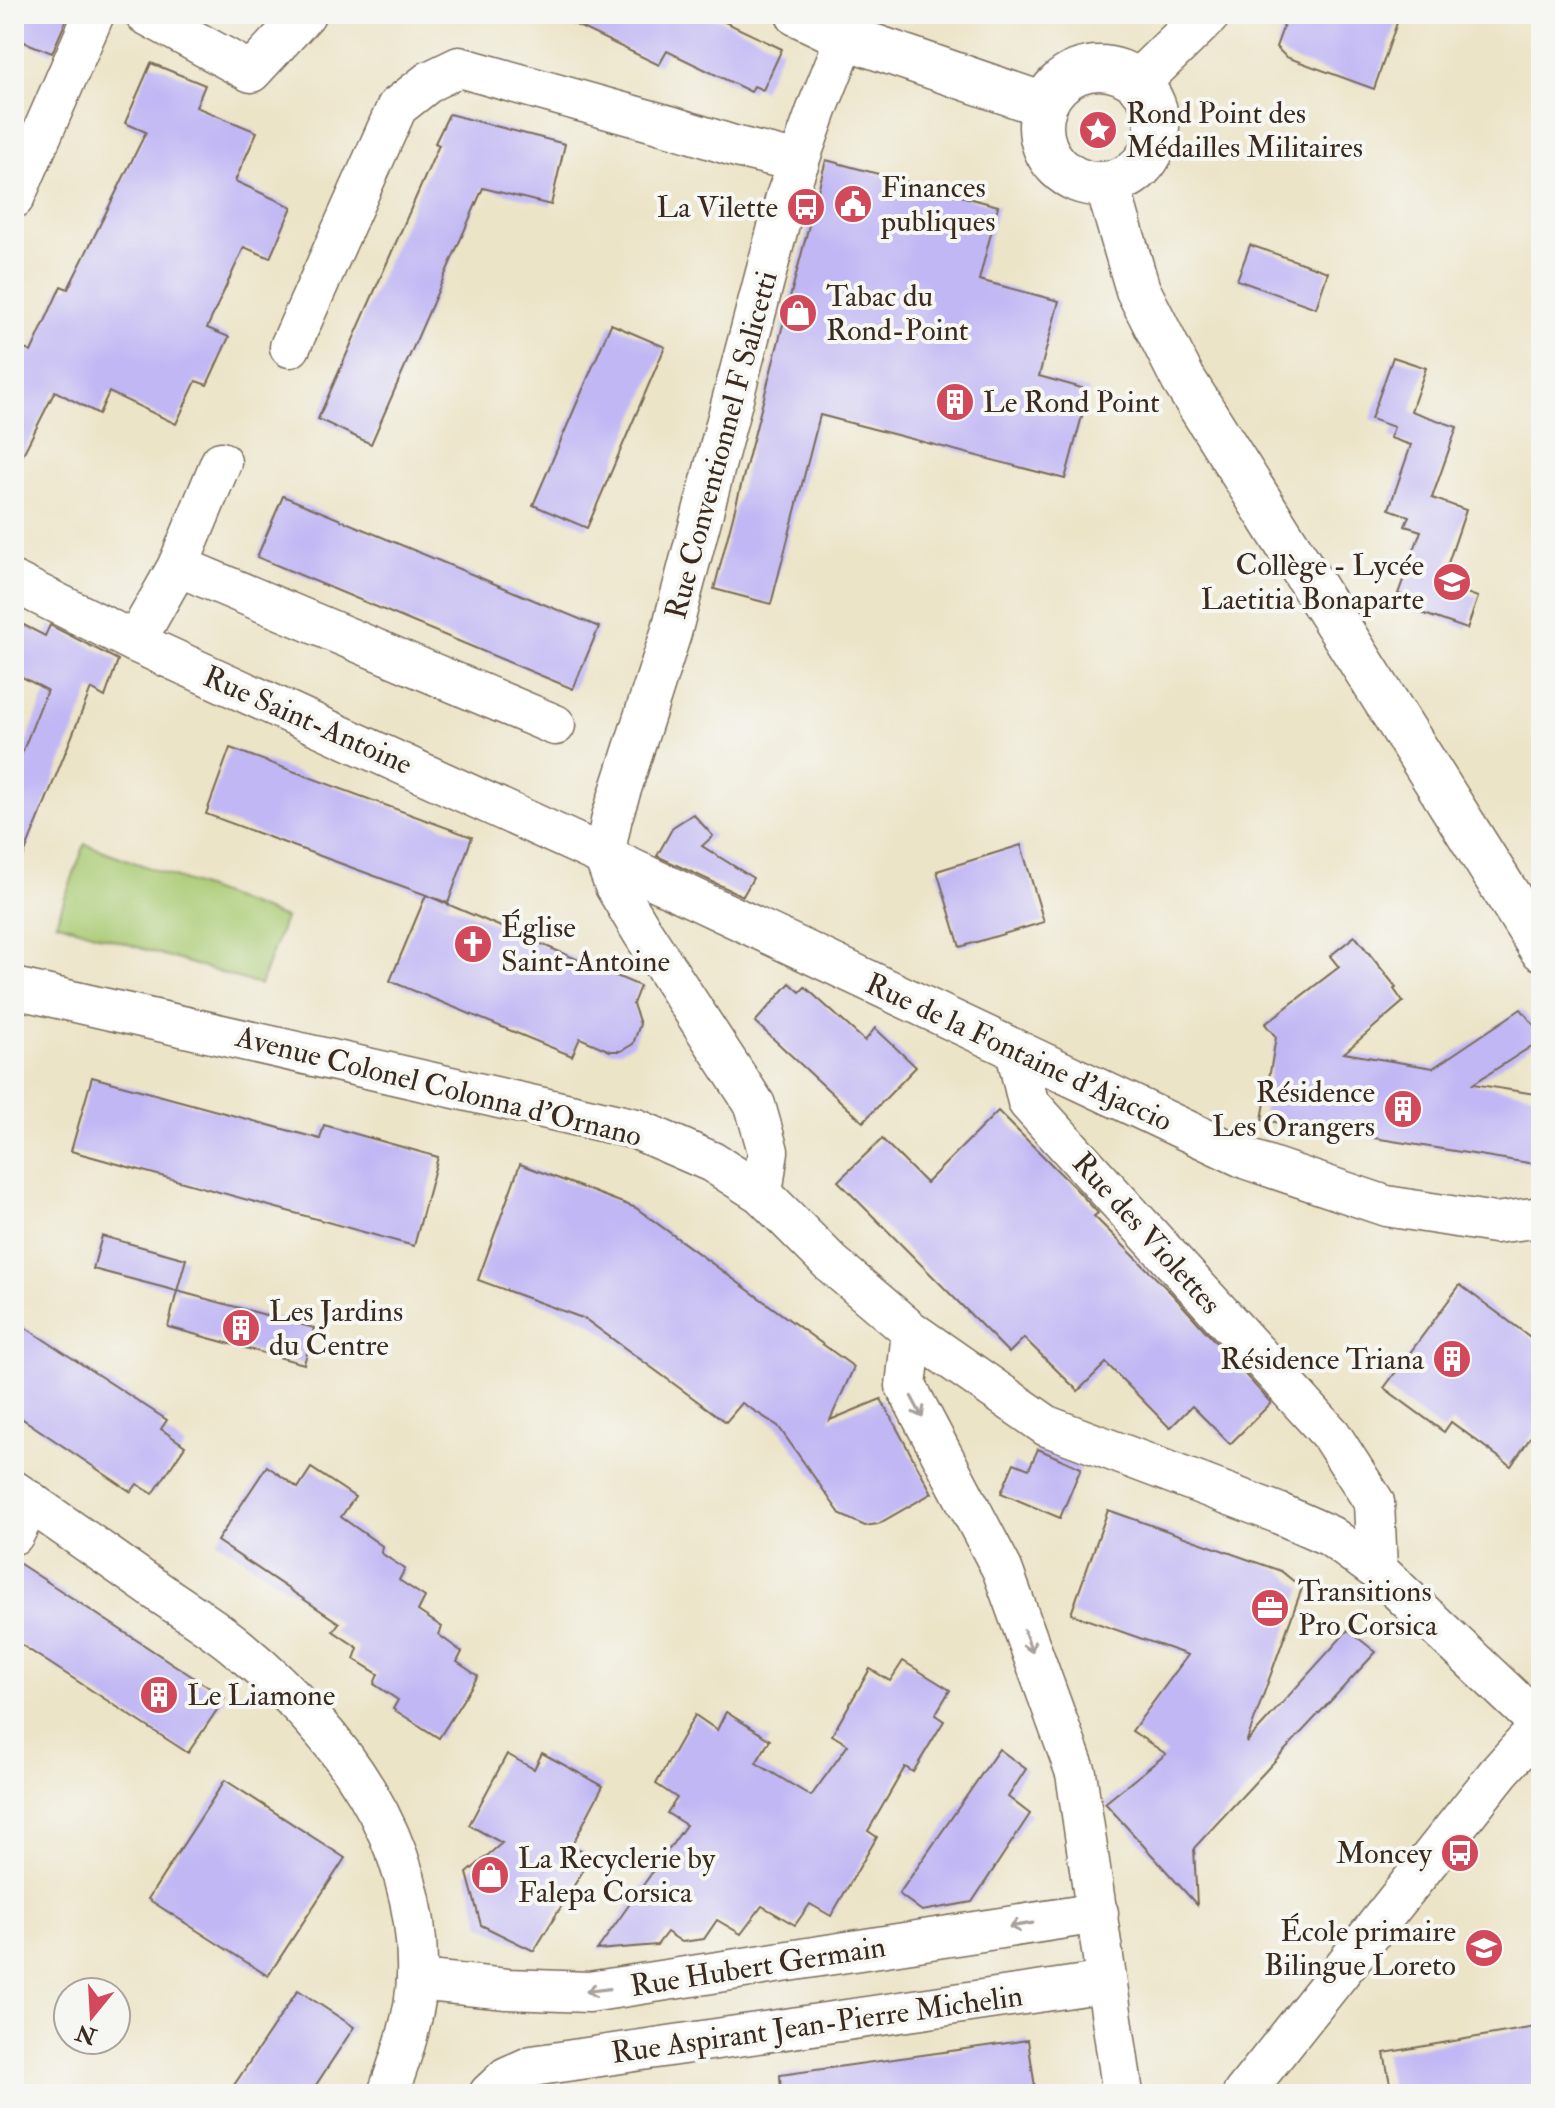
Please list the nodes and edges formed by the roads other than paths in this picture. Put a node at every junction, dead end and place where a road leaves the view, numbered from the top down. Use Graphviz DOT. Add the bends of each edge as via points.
graph roads {
  1 [pos="94,14"];
  2 [pos="145,14"];
  3 [pos="305,14"];
  4 [pos="798,14"];
  5 [pos="1208,14"];
  6 [pos="846,37"];
  7 [pos="1138,82"];
  8 [pos="1044,105"];
  9 [pos="799,162"];
  10 [pos="1107,184"];
  11 [pos="14,198"];
  12 [pos="290,347"];
  13 [pos="221,462"];
  14 [pos="178,566"];
  15 [pos="14,582"];
  16 [pos="135,642"];
  17 [pos="555,725"];
  18 [pos="604,856"];
  19 [pos="1541,948"];
  20 [pos="14,988"];
  21 [pos="1016,1051"];
  22 [pos="762,1194"];
  23 [pos="1541,1217"];
  24 [pos="912,1332"];
  25 [pos="20,1509"];
  26 [pos="1377,1570"];
  27 [pos="1541,1725"];
  28 [pos="1098,1913"];
  29 [pos="417,1980"];
  30 [pos="1106,1982"];
  31 [pos="388,2094"];
  32 [pos="489,2094"];
  33 [pos="1123,2094"];
  34 [pos="1243,2094"];
  1 -- 11 [label="street"];
  2 -- 3 [label="street" via="251,72"];
  4 -- 6 [label="main road"];
  5 -- 7 [label="main road"];
  6 -- 8 [label="main road"];
  6 -- 9 [label="street, Rue Conventionnel F Salicetti"];
  7 -- 8 [label="main road" via="1110,68 1093,68 1063,79"];
  7 -- 10 [label="main road" via="1157,115 1155,144 1141,168"];
  8 -- 10 [label="main road" via="1040,125 1052,163 1087,184"];
  9 -- 12 [label="street" via="459,67 397,107"];
  9 -- 18 [label="street, Rue Conventionnel F Salicetti" via="671,633"];
  10 -- 19 [label="main road" via="1138,290 1183,379"];
  13 -- 14 [label="street"];
  14 -- 16 [label="street"];
  14 -- 17 [label="street"];
  15 -- 16 [label="street, Rue Saint-Antoine"];
  16 -- 18 [label="street, Rue Saint-Antoine"];
  18 -- 21 [label="street, Rue de la Fontaine d'Ajaccio"];
  18 -- 22 [label="street" via="643,933 755,1105 768,1151"];
  20 -- 22 [label="street, Avenue Colonel Colonna d'Ornano" via="636,1129 712,1162"];
  21 -- 23 [label="street, Rue de la Fontaine d'Ajaccio" via="1247,1159 1386,1206 1495,1223"];
  21 -- 26 [label="street, Rue des Violettes" via="1028,1102 1331,1435 1374,1502"];
  22 -- 24 [label="street, Avenue Colonel Colonna d'Ornano" via="831,1263"];
  24 -- 26 [label="street, Avenue Colonel Colonna d'Ornano" via="1047,1426 1317,1530"];
  24 -- 28 [label="street, one-way" via="906,1386 1013,1598 1076,1773"];
  25 -- 29 [label="street" via="237,1647 342,1753 393,1839 416,1931"];
  26 -- 27 [label="street, Avenue Colonel Colonna d'Ornano"];
  27 -- 34 [label="street"];
  28 -- 29 [label="street, Rue Hubert Germain, one-way" via="589,1992"];
  28 -- 30 [label="street"];
  29 -- 31 [label="street" via="404,2050"];
  30 -- 32 [label="street, Rue Aspirant Jean-Pierre Michelin" via="532,2066 507,2077"];
  30 -- 33 [label="street"];
}
